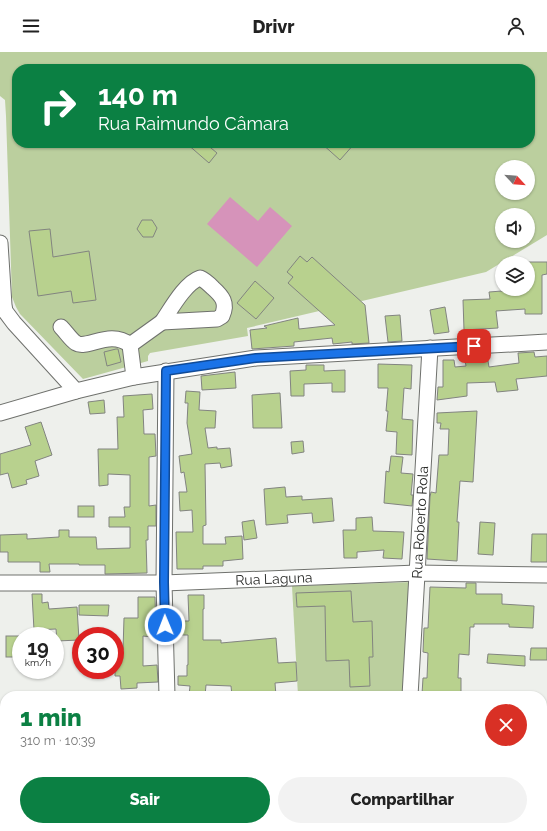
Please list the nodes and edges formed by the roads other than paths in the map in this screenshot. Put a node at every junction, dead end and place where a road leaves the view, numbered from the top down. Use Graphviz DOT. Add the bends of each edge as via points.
graph roads {
  1 [pos="0,243"];
  2 [pos="162,322"];
  3 [pos="61,327"];
  4 [pos="547,342"];
  5 [pos="130,345"];
  6 [pos="430,348"];
  7 [pos="166,371"];
  8 [pos="134,377"];
  9 [pos="76,391"];
  10 [pos="0,413"];
  11 [pos="417,573"];
  12 [pos="547,575"];
  13 [pos="164,582"];
  14 [pos="0,583"];
  15 [pos="167,691"];
  16 [pos="410,691"];
  1 -- 9 [label="street" via="5,311"];
  2 -- 5 [label="street"];
  3 -- 5 [label="street" via="76,344 113,339 123,340"];
  4 -- 6 [label="street"];
  5 -- 8 [label="street"];
  6 -- 7 [label="street" via="256,358"];
  6 -- 11 [label="street, Rua Roberto Rola"];
  7 -- 8 [label="street"];
  7 -- 13 [label="street"];
  8 -- 9 [label="street"];
  9 -- 10 [label="street"];
  11 -- 12 [label="street, Rua Laguna"];
  11 -- 13 [label="street, Rua Laguna"];
  11 -- 16 [label="street, Rua Roberto Rola"];
  13 -- 14 [label="street, Rua Laguna"];
  13 -- 15 [label="street"];
}
